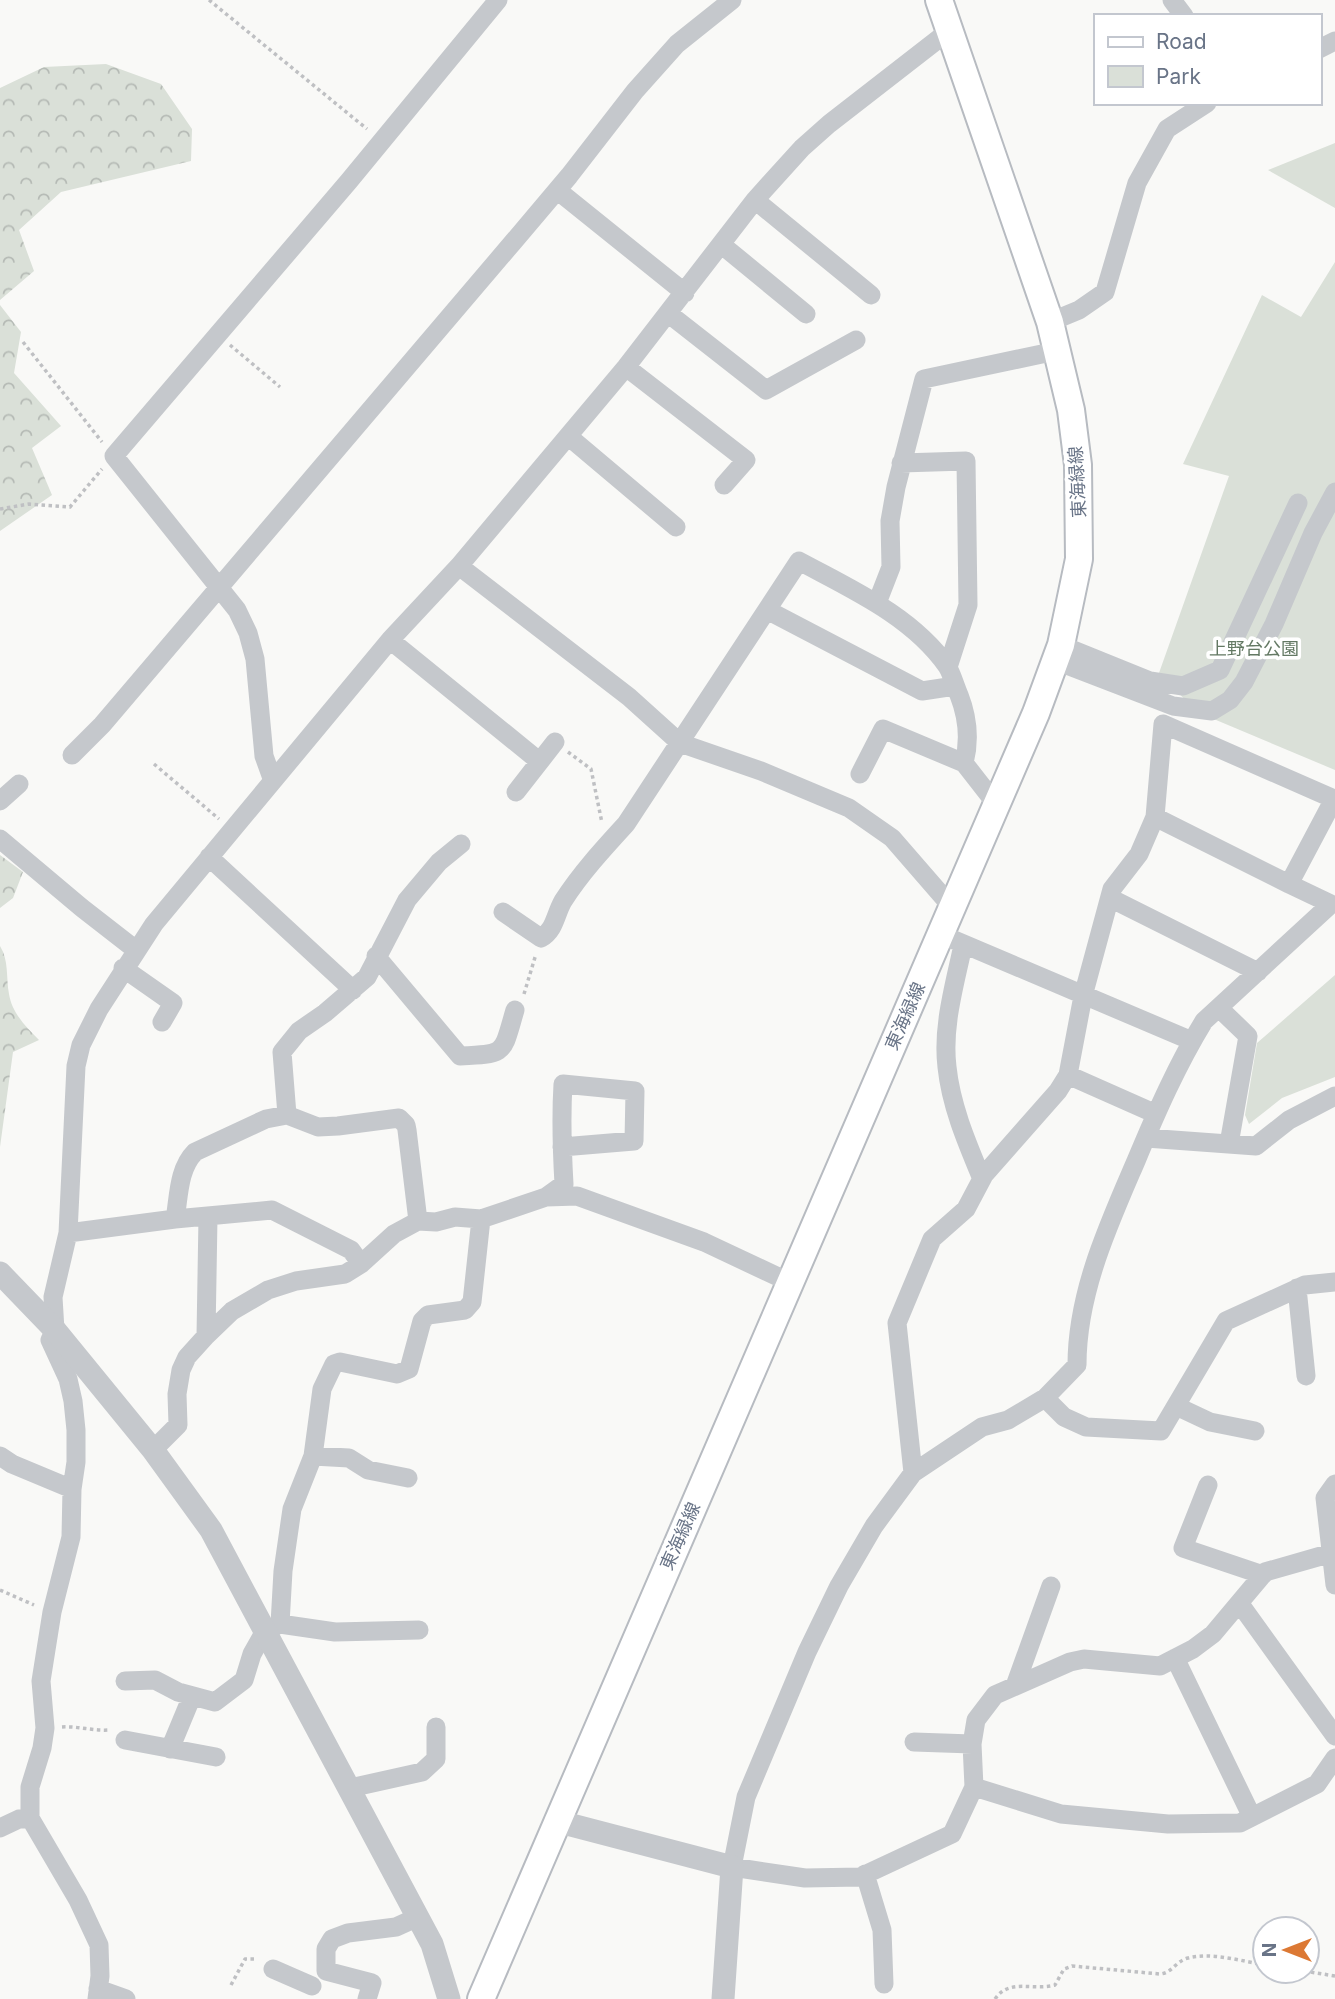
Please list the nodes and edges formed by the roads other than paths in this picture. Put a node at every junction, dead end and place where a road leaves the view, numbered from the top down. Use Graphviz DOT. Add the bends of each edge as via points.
graph roads {
  1 [pos="498,0"];
  2 [pos="732,0"];
  3 [pos="939,0"];
  4 [pos="950,30"];
  5 [pos="1204,105"];
  6 [pos="557,190"];
  7 [pos="754,200"];
  8 [pos="722,245"];
  9 [pos="685,293"];
  10 [pos="871,295"];
  11 [pos="669,314"];
  12 [pos="806,314"];
  13 [pos="1049,322"];
  14 [pos="856,340"];
  15 [pos="1056,351"];
  16 [pos="626,367"];
  17 [pos="568,436"];
  18 [pos="901,463"];
  19 [pos="724,485"];
  20 [pos="1335,492"];
  21 [pos="1298,503"];
  22 [pos="676,527"];
  23 [pos="459,566"];
  24 [pos="218,587"];
  25 [pos="877,603"];
  26 [pos="767,610"];
  27 [pos="390,640"];
  28 [pos="1059,653"];
  29 [pos="948,667"];
  30 [pos="955,686"];
  31 [pos="555,742"];
  32 [pos="680,743"];
  33 [pos="72,755"];
  34 [pos="539,761"];
  35 [pos="964,763"];
  36 [pos="860,774"];
  37 [pos="273,781"];
  38 [pos="19,784"];
  39 [pos="516,792"];
  40 [pos="0,801"];
  41 [pos="996,804"];
  42 [pos="1155,817"];
  43 [pos="0,839"];
  44 [pos="461,844"];
  45 [pos="209,857"];
  46 [pos="1289,884"];
  47 [pos="1110,898"];
  48 [pos="951,906"];
  49 [pos="503,912"];
  50 [pos="952,939"];
  51 [pos="136,950"];
  52 [pos="376,956"];
  53 [pos="123,968"];
  54 [pos="1258,972"];
  55 [pos="353,990"];
  56 [pos="1083,996"];
  57 [pos="1219,1008"];
  58 [pos="515,1010"];
  59 [pos="162,1022"];
  60 [pos="1192,1041"];
  61 [pos="1068,1075"];
  62 [pos="1335,1096"];
  63 [pos="1156,1114"];
  64 [pos="287,1115"];
  65 [pos="1146,1138"];
  66 [pos="1229,1144"];
  67 [pos="562,1147"];
  68 [pos="982,1179"];
  69 [pos="546,1197"];
  70 [pos="208,1217"];
  71 [pos="481,1219"];
  72 [pos="176,1220"];
  73 [pos="418,1220"];
  74 [pos="68,1233"];
  75 [pos="361,1265"];
  76 [pos="0,1273"];
  77 [pos="789,1282"];
  78 [pos="1335,1282"];
  79 [pos="1297,1288"];
  80 [pos="55,1330"];
  81 [pos="206,1336"];
  82 [pos="1306,1376"];
  83 [pos="1045,1398"];
  84 [pos="1176,1406"];
  85 [pos="1255,1431"];
  86 [pos="153,1450"];
  87 [pos="0,1456"];
  88 [pos="313,1456"];
  89 [pos="914,1473"];
  90 [pos="408,1478"];
  91 [pos="1335,1484"];
  92 [pos="1208,1485"];
  93 [pos="72,1489"];
  94 [pos="1333,1552"];
  95 [pos="1263,1575"];
  96 [pos="1335,1585"];
  97 [pos="1051,1586"];
  98 [pos="1240,1604"];
  99 [pos="272,1628"];
  100 [pos="419,1630"];
  101 [pos="1175,1658"];
  102 [pos="125,1681"];
  103 [pos="1015,1686"];
  104 [pos="192,1696"];
  105 [pos="436,1727"];
  106 [pos="118,1735"];
  107 [pos="1335,1736"];
  108 [pos="914,1742"];
  109 [pos="972,1744"];
  110 [pos="170,1749"];
  111 [pos="216,1756"];
  112 [pos="1335,1758"];
  113 [pos="974,1787"];
  114 [pos="349,1788"];
  115 [pos="1252,1817"];
  116 [pos="30,1818"];
  117 [pos="556,1821"];
  118 [pos="0,1828"];
  119 [pos="732,1867"];
  120 [pos="865,1874"];
  121 [pos="418,1917"];
  122 [pos="273,1969"];
  123 [pos="326,1971"];
  124 [pos="884,1984"];
  125 [pos="309,1993"];
  126 [pos="97,1994"];
  127 [pos="126,1999"];
  128 [pos="367,1999"];
  129 [pos="449,1999"];
  130 [pos="481,1999"];
  131 [pos="723,1999"];
  1 -- 24 [label="street" via="114,456"];
  2 -- 6 [label="street" via="677,44"];
  3 -- 4 [label="main road, 東海緑線"];
  4 -- 7 [label="street" via="829,124"];
  4 -- 13 [label="main road, 東海緑線"];
  5 -- 13 [label="street" via="1167,129 1137,183 1105,292 1079,310"];
  6 -- 9 [label="street"];
  6 -- 24 [label="street"];
  7 -- 8 [label="street"];
  7 -- 10 [label="street"];
  8 -- 9 [label="street"];
  8 -- 12 [label="street"];
  9 -- 11 [label="street"];
  11 -- 14 [label="street" via="766,390"];
  11 -- 16 [label="street"];
  13 -- 15 [label="main road, 東海緑線"];
  15 -- 18 [label="street" via="925,379"];
  15 -- 28 [label="main road, 東海緑線" via="1071,410 1080,499 1079,559"];
  16 -- 17 [label="street"];
  16 -- 19 [label="street" via="746,460"];
  17 -- 22 [label="street"];
  17 -- 23 [label="street"];
  18 -- 25 [label="street" via="890,522 891,567"];
  18 -- 29 [label="street" via="966,461 968,606"];
  20 -- 28 [label="street" via="1244,682 1230,700 1212,711 1173,706"];
  21 -- 28 [label="street" via="1220,670 1183,686 1150,681"];
  23 -- 27 [label="street"];
  23 -- 32 [label="street" via="629,697"];
  24 -- 33 [label="street"];
  24 -- 37 [label="street" via="248,633 255,659 264,756"];
  25 -- 26 [label="street" via="799,561"];
  25 -- 29 [label="street" via="918,634"];
  26 -- 30 [label="street" via="922,691"];
  26 -- 32 [label="street"];
  27 -- 34 [label="street"];
  27 -- 37 [label="street"];
  28 -- 41 [label="main road, 東海緑線"];
  29 -- 30 [label="street"];
  30 -- 35 [label="street" via="965,711 968,744"];
  31 -- 34 [label="street"];
  32 -- 48 [label="street" via="849,808 892,838"];
  32 -- 49 [label="street" via="626,824 563,902 549,933 541,938"];
  34 -- 39 [label="street"];
  35 -- 36 [label="street" via="883,729"];
  35 -- 41 [label="street"];
  37 -- 45 [label="street"];
  38 -- 40 [label="street"];
  41 -- 48 [label="main road, 東海緑線"];
  42 -- 46 [label="street"];
  42 -- 46 [label="street" via="1163,723 1334,799"];
  42 -- 47 [label="street" via="1139,854"];
  43 -- 51 [label="street"];
  44 -- 52 [label="street" via="407,900"];
  45 -- 51 [label="street"];
  45 -- 55 [label="street"];
  46 -- 54 [label="street" via="1331,904"];
  47 -- 54 [label="street"];
  47 -- 56 [label="street"];
  48 -- 50 [label="main road, 東海緑線"];
  50 -- 56 [label="street"];
  50 -- 68 [label="street" via="946,1066 961,1130"];
  50 -- 77 [label="main road, 東海緑線"];
  51 -- 53 [label="street"];
  52 -- 55 [label="street"];
  52 -- 58 [label="street" via="460,1056 494,1054 505,1046"];
  53 -- 59 [label="street" via="173,1003"];
  53 -- 74 [label="street" via="81,1045 76,1066"];
  54 -- 57 [label="street"];
  55 -- 64 [label="street" via="299,1031 282,1052"];
  56 -- 60 [label="street"];
  56 -- 61 [label="street"];
  57 -- 60 [label="street"];
  57 -- 66 [label="street" via="1248,1036"];
  60 -- 63 [label="street"];
  61 -- 63 [label="street"];
  61 -- 68 [label="street"];
  62 -- 66 [label="street" via="1289,1120 1256,1146"];
  63 -- 65 [label="street"];
  64 -- 72 [label="street" via="266,1119 195,1152 182,1173"];
  64 -- 73 [label="street" via="318,1127 400,1118 407,1130"];
  65 -- 66 [label="street"];
  65 -- 83 [label="street" via="1100,1244 1077,1336 1077,1365"];
  67 -- 67 [label="street" via="563,1084 635,1091 634,1141"];
  67 -- 69 [label="street" via="564,1184"];
  68 -- 89 [label="street" via="966,1209 932,1239 897,1323"];
  69 -- 71 [label="street"];
  69 -- 77 [label="street" via="577,1196 704,1242"];
  70 -- 72 [label="street"];
  70 -- 75 [label="street" via="272,1210 351,1250"];
  70 -- 81 [label="street"];
  71 -- 73 [label="street"];
  71 -- 88 [label="street" via="472,1302 465,1310 428,1315 422,1321 409,1369 397,1374 334,1364 322,1389"];
  72 -- 74 [label="street"];
  73 -- 75 [label="street" via="394,1234"];
  74 -- 80 [label="street" via="53,1297"];
  75 -- 81 [label="street" via="345,1273 268,1290 232,1311"];
  76 -- 80 [label="street"];
  77 -- 117 [label="main road, 東海緑線"];
  78 -- 79 [label="street"];
  79 -- 82 [label="street"];
  79 -- 84 [label="street" via="1226,1321"];
  80 -- 86 [label="street"];
  80 -- 93 [label="street" via="50,1340 68,1380 74,1410"];
  81 -- 86 [label="street" via="181,1370 178,1425"];
  83 -- 84 [label="street" via="1064,1417 1086,1427 1161,1431"];
  83 -- 89 [label="street" via="1008,1420 982,1426"];
  84 -- 85 [label="street" via="1210,1422"];
  86 -- 99 [label="street" via="211,1530"];
  87 -- 93 [label="street"];
  88 -- 90 [label="street" via="349,1458 368,1470"];
  88 -- 99 [label="street" via="292,1509"];
  89 -- 119 [label="street" via="874,1526 807,1652 746,1797"];
  91 -- 94 [label="street" via="1325,1498"];
  92 -- 95 [label="street" via="1183,1548"];
  93 -- 116 [label="street" via="71,1537 41,1681 46,1728 30,1787"];
  94 -- 95 [label="street"];
  94 -- 96 [label="street"];
  95 -- 98 [label="street"];
  97 -- 103 [label="street"];
  98 -- 101 [label="street" via="1213,1633"];
  98 -- 107 [label="street"];
  99 -- 100 [label="street"];
  99 -- 104 [label="street" via="252,1654 244,1679 215,1702"];
  99 -- 114 [label="street"];
  101 -- 103 [label="street" via="1160,1666 1084,1659"];
  101 -- 115 [label="street"];
  102 -- 104 [label="street" via="155,1680"];
  103 -- 109 [label="street" via="995,1695 985,1707 976,1720"];
  104 -- 110 [label="street"];
  105 -- 114 [label="street" via="436,1759 422,1772"];
  106 -- 110 [label="street"];
  108 -- 109 [label="street"];
  109 -- 113 [label="street"];
  110 -- 111 [label="street"];
  112 -- 115 [label="street" via="1318,1784"];
  113 -- 115 [label="street" via="1060,1814 1092,1818 1168,1824 1240,1823"];
  113 -- 120 [label="street" via="952,1834"];
  114 -- 121 [label="street"];
  116 -- 118 [label="street"];
  116 -- 126 [label="street" via="99,1945"];
  117 -- 119 [label="street"];
  117 -- 130 [label="main road, 東海緑線"];
  119 -- 120 [label="street" via="805,1878"];
  119 -- 131 [label="street"];
  120 -- 124 [label="street" via="882,1930"];
  121 -- 123 [label="street" via="396,1927 332,1939 326,1949"];
  121 -- 129 [label="street" via="432,1944"];
  122 -- 125 [label="street"];
  123 -- 125 [label="street" via="316,1974"];
  123 -- 128 [label="street" via="372,1983"];
  126 -- 127 [label="street"];
}
